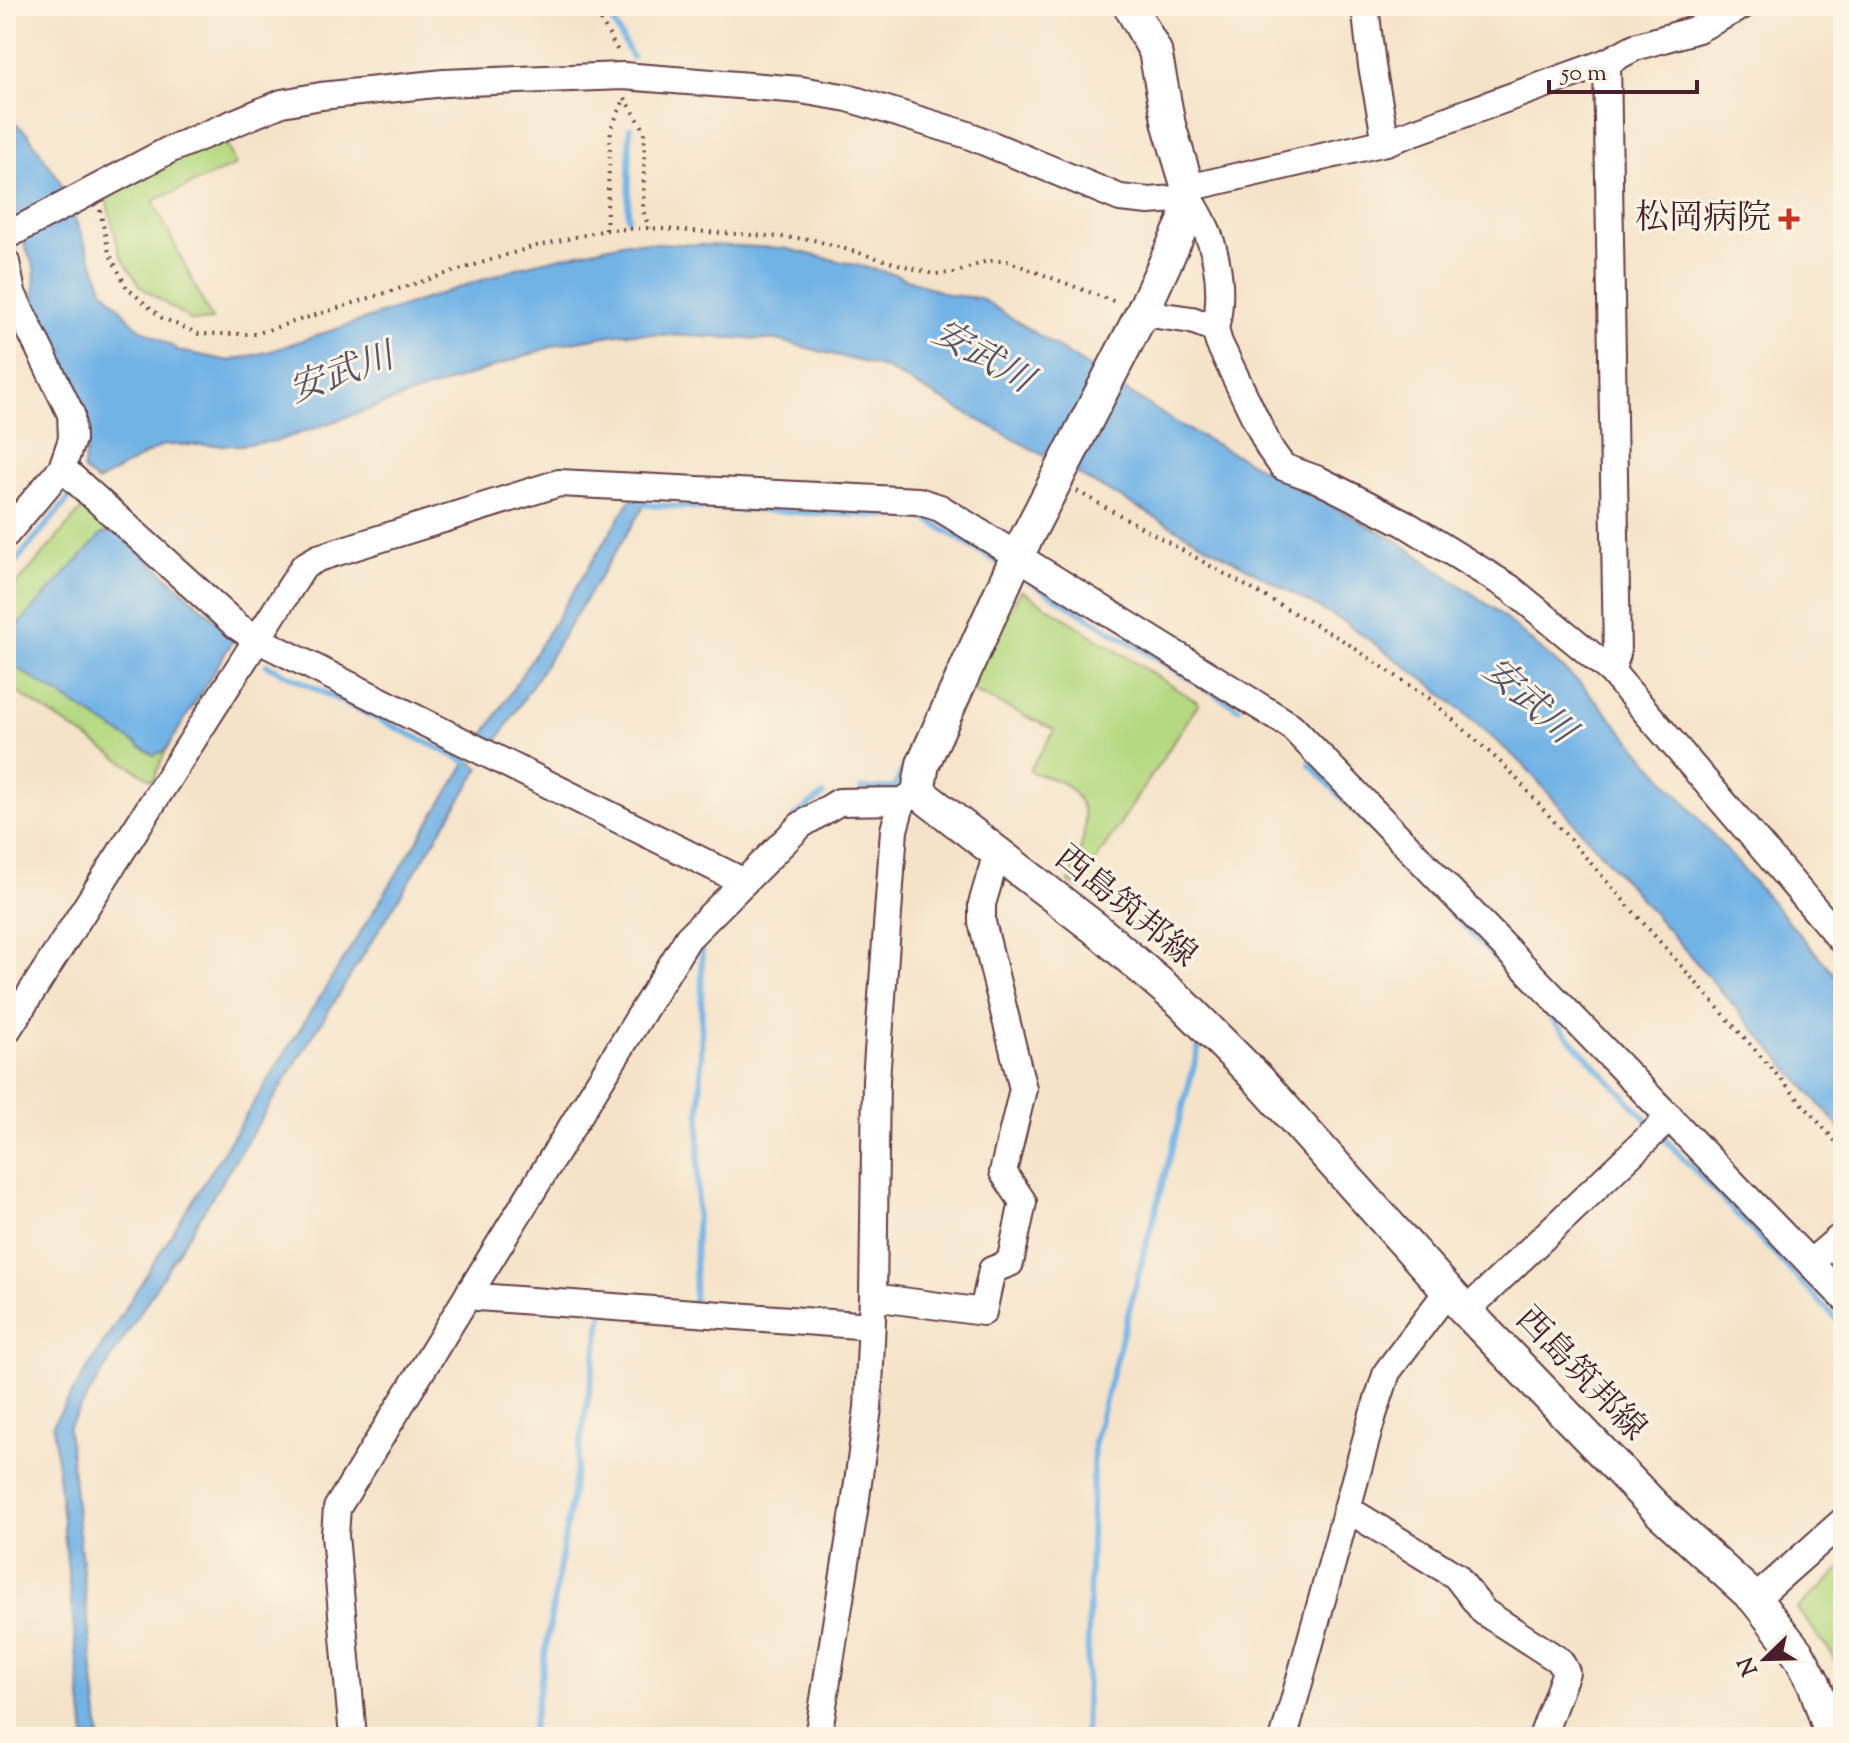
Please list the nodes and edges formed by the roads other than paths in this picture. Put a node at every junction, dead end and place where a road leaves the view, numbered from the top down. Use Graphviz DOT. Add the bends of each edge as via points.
graph roads {
  1 [pos="1130,6"];
  2 [pos="1365,6"];
  3 [pos="1742,6"];
  4 [pos="1607,62"];
  5 [pos="1386,142"];
  6 [pos="1188,193"];
  7 [pos="6,236"];
  8 [pos="6,262"];
  9 [pos="1142,313"];
  10 [pos="1215,329"];
  11 [pos="62,468"];
  12 [pos="6,534"];
  13 [pos="1017,556"];
  14 [pos="257,639"];
  15 [pos="1611,671"];
  16 [pos="910,797"];
  17 [pos="997,853"];
  18 [pos="744,882"];
  19 [pos="1843,942"];
  20 [pos="6,1032"];
  21 [pos="1670,1117"];
  22 [pos="1843,1235"];
  23 [pos="1810,1263"];
  24 [pos="470,1291"];
  25 [pos="873,1297"];
  26 [pos="1843,1297"];
  27 [pos="1456,1301"];
  28 [pos="871,1326"];
  29 [pos="1349,1510"];
  30 [pos="1843,1521"];
  31 [pos="1755,1599"];
  32 [pos="353,1737"];
  33 [pos="818,1737"];
  34 [pos="1284,1737"];
  35 [pos="1542,1737"];
  36 [pos="1832,1737"];
  1 -- 6 [label="main road" via="1155,51"];
  2 -- 5 [label="street"];
  3 -- 4 [label="street" via="1698,29 1635,47"];
  4 -- 5 [label="street"];
  4 -- 15 [label="street" via="1617,654"];
  5 -- 6 [label="street"];
  6 -- 7 [label="street" via="1149,201 1120,198 968,135 848,98 801,90 444,83 298,99 243,118 169,150"];
  6 -- 9 [label="main road" via="1184,222"];
  6 -- 10 [label="street" via="1203,218 1217,262 1220,309"];
  8 -- 11 [label="street" via="12,293 71,414 72,439"];
  9 -- 10 [label="street"];
  9 -- 13 [label="main road"];
  10 -- 15 [label="street" via="1283,467 1404,523 1510,588"];
  11 -- 12 [label="street"];
  11 -- 14 [label="street"];
  13 -- 14 [label="street" via="940,508 918,501 559,483 318,558 304,566"];
  13 -- 16 [label="main road"];
  13 -- 21 [label="street" via="1291,726"];
  14 -- 18 [label="street"];
  14 -- 20 [label="street"];
  15 -- 19 [label="street"];
  16 -- 17 [label="main road, 西島筑邦線"];
  16 -- 18 [label="street" via="839,802 801,825"];
  16 -- 25 [label="street" via="894,830 876,1080"];
  17 -- 25 [label="street" via="982,922 1023,1089 1003,1172 1023,1202 1010,1263 992,1270 983,1312"];
  17 -- 27 [label="main road, 西島筑邦線" via="1181,1002 1258,1079"];
  18 -- 24 [label="street" via="688,938"];
  21 -- 23 [label="street"];
  21 -- 27 [label="street"];
  22 -- 23 [label="street"];
  23 -- 26 [label="street"];
  24 -- 28 [label="street" via="478,1297"];
  24 -- 32 [label="street" via="337,1508"];
  25 -- 28 [label="street"];
  27 -- 29 [label="street" via="1387,1372"];
  27 -- 31 [label="main road, 西島筑邦線" via="1660,1512"];
  28 -- 33 [label="street" via="868,1408"];
  29 -- 34 [label="street"];
  29 -- 35 [label="street" via="1456,1576 1484,1612 1560,1661 1566,1672"];
  30 -- 31 [label="street"];
  31 -- 36 [label="main road, 西島筑邦線" via="1799,1655"];
}
